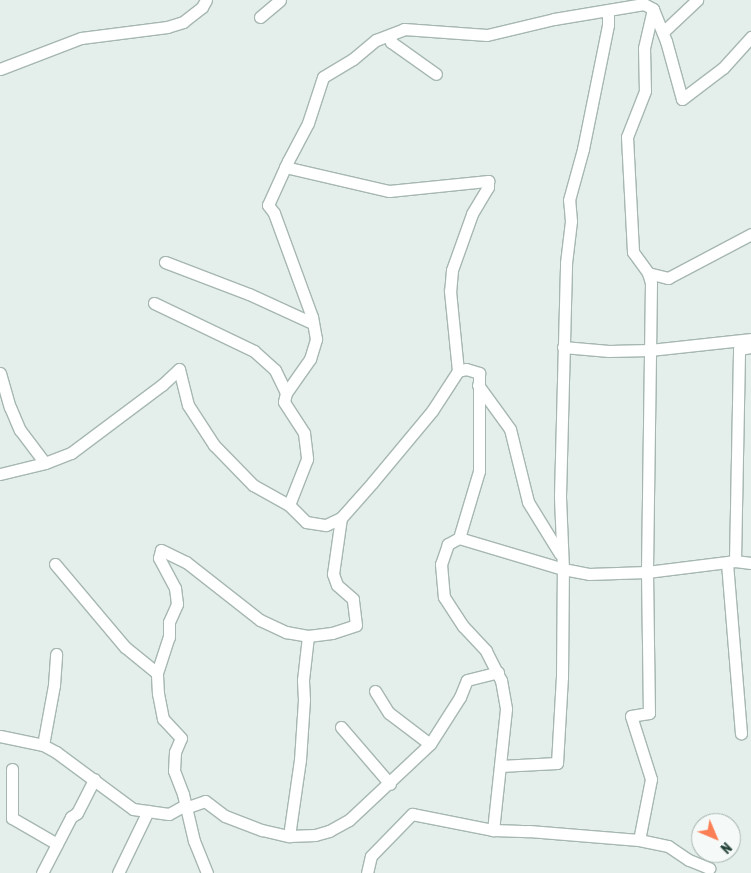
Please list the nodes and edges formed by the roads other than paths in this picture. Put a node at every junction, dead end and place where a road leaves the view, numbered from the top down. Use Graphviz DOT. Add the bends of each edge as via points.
graph roads {
  1 [pos="206,0"];
  2 [pos="280,0"];
  3 [pos="697,0"];
  4 [pos="651,5"];
  5 [pos="608,10"];
  6 [pos="260,17"];
  7 [pos="662,32"];
  8 [pos="390,36"];
  9 [pos="751,37"];
  10 [pos="0,69"];
  11 [pos="436,74"];
  12 [pos="285,167"];
  13 [pos="751,234"];
  14 [pos="165,262"];
  15 [pos="648,273"];
  16 [pos="154,303"];
  17 [pos="312,323"];
  18 [pos="751,339"];
  19 [pos="751,346"];
  20 [pos="564,347"];
  21 [pos="650,350"];
  22 [pos="458,371"];
  23 [pos="0,373"];
  24 [pos="478,384"];
  25 [pos="286,393"];
  26 [pos="45,463"];
  27 [pos="0,474"];
  28 [pos="289,505"];
  29 [pos="340,518"];
  30 [pos="459,538"];
  31 [pos="561,555"];
  32 [pos="731,562"];
  33 [pos="751,563"];
  34 [pos="55,564"];
  35 [pos="563,569"];
  36 [pos="646,572"];
  37 [pos="308,636"];
  38 [pos="56,654"];
  39 [pos="498,672"];
  40 [pos="157,673"];
  41 [pos="375,691"];
  42 [pos="341,727"];
  43 [pos="741,733"];
  44 [pos="0,736"];
  45 [pos="430,744"];
  46 [pos="44,745"];
  47 [pos="500,766"];
  48 [pos="12,769"];
  49 [pos="94,779"];
  50 [pos="390,784"];
  51 [pos="185,807"];
  52 [pos="148,811"];
  53 [pos="493,830"];
  54 [pos="289,836"];
  55 [pos="639,840"];
  56 [pos="57,844"];
  57 [pos="709,868"];
  58 [pos="42,873"];
  59 [pos="118,873"];
  60 [pos="206,873"];
  61 [pos="367,873"];
  1 -- 10 [label="street" via="183,22 81,38"];
  2 -- 6 [label="street"];
  3 -- 7 [label="street"];
  4 -- 5 [label="street"];
  4 -- 7 [label="street"];
  4 -- 15 [label="street" via="644,48 645,91 627,137 633,252"];
  5 -- 8 [label="street" via="487,35 404,29"];
  5 -- 20 [label="street" via="608,25 585,140 569,200 571,221 566,263"];
  7 -- 9 [label="street" via="682,99 723,68"];
  8 -- 11 [label="street" via="391,42"];
  8 -- 12 [label="street" via="376,40 323,77 308,123"];
  12 -- 17 [label="street" via="268,206 274,212"];
  12 -- 22 [label="street" via="389,191 488,181 452,270 450,291"];
  13 -- 15 [label="street" via="668,278"];
  14 -- 17 [label="street" via="250,294"];
  15 -- 21 [label="street" via="651,283"];
  16 -- 25 [label="street" via="254,351 275,370"];
  17 -- 25 [label="street" via="316,339 310,359"];
  18 -- 21 [label="street"];
  19 -- 32 [label="street" via="739,349"];
  20 -- 21 [label="street"];
  20 -- 31 [label="street"];
  21 -- 36 [label="street"];
  22 -- 24 [label="street" via="466,369 478,373"];
  22 -- 29 [label="street" via="432,411"];
  23 -- 26 [label="street" via="20,430"];
  24 -- 30 [label="street" via="479,471"];
  24 -- 31 [label="street" via="510,429 528,502"];
  25 -- 28 [label="street" via="284,402 304,433 307,459"];
  26 -- 27 [label="street"];
  26 -- 28 [label="street" via="72,453 162,386 179,369 188,405 214,445 253,485"];
  28 -- 29 [label="street" via="306,522 326,525"];
  29 -- 37 [label="street" via="333,574 337,585 353,599 356,624 332,633"];
  30 -- 35 [label="street"];
  30 -- 39 [label="street" via="448,544 441,564 444,597 463,626 486,650"];
  31 -- 35 [label="street"];
  32 -- 33 [label="street"];
  32 -- 36 [label="street"];
  32 -- 43 [label="street"];
  34 -- 40 [label="street" via="125,647"];
  35 -- 36 [label="street" via="590,574"];
  35 -- 47 [label="street" via="562,686 557,763"];
  36 -- 55 [label="street" via="649,713 631,716 651,779"];
  37 -- 40 [label="street" via="286,632 260,620 186,562 161,550 159,558 175,588 177,604 169,622 169,637"];
  37 -- 54 [label="street" via="300,760"];
  38 -- 46 [label="street"];
  39 -- 45 [label="street" via="466,680 460,697"];
  39 -- 47 [label="street" via="506,710"];
  40 -- 51 [label="street" via="163,719 182,738 175,752 174,771"];
  41 -- 45 [label="street" via="389,713"];
  42 -- 50 [label="street"];
  44 -- 46 [label="street"];
  45 -- 50 [label="street"];
  46 -- 49 [label="street"];
  47 -- 53 [label="street"];
  48 -- 56 [label="street" via="12,818"];
  49 -- 52 [label="street" via="133,809"];
  49 -- 56 [label="street"];
  50 -- 54 [label="street" via="349,820 329,831"];
  51 -- 52 [label="street" via="170,814"];
  51 -- 54 [label="street" via="205,801 225,816"];
  51 -- 60 [label="street"];
  52 -- 59 [label="street"];
  53 -- 55 [label="street"];
  53 -- 61 [label="street" via="412,814 371,856"];
  55 -- 57 [label="street" via="668,846"];
  56 -- 58 [label="street"];
}
